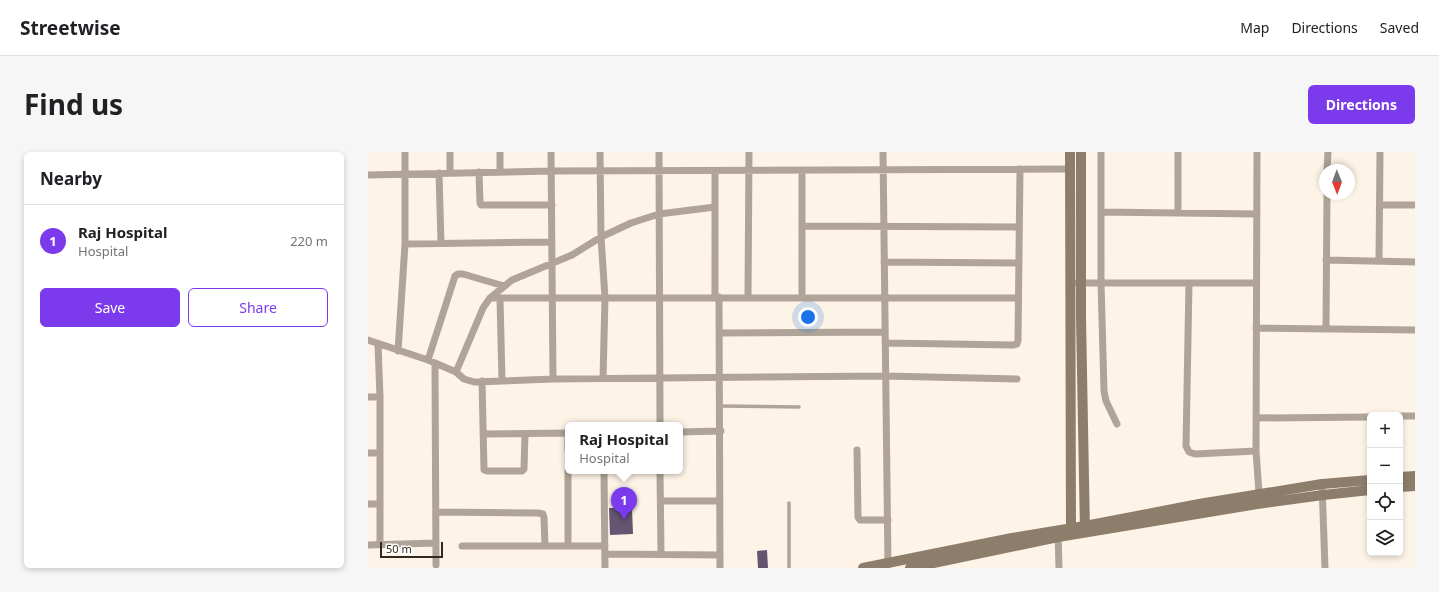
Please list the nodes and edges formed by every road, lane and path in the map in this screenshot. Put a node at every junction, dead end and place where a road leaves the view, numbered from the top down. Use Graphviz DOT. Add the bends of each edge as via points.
graph roads {
  1 [pos="405,152"];
  2 [pos="450,152"];
  3 [pos="500,152"];
  4 [pos="552,152"];
  5 [pos="600,152"];
  6 [pos="659,152"];
  7 [pos="749,152"];
  8 [pos="883,152"];
  9 [pos="1070,152"];
  10 [pos="1081,152"];
  11 [pos="1101,152"];
  12 [pos="1178,152"];
  13 [pos="1257,152"];
  14 [pos="1328,152"];
  15 [pos="1380,152"];
  16 [pos="1327,164"];
  17 [pos="1020,169"];
  18 [pos="1070,169"];
  19 [pos="749,170"];
  20 [pos="802,170"];
  21 [pos="883,170"];
  22 [pos="551,171"];
  23 [pos="600,171"];
  24 [pos="659,171"];
  25 [pos="715,171"];
  26 [pos="479,172"];
  27 [pos="500,172"];
  28 [pos="439,173"];
  29 [pos="450,173"];
  30 [pos="405,174"];
  31 [pos="368,175"];
  32 [pos="1327,200"];
  33 [pos="552,205"];
  34 [pos="1380,205"];
  35 [pos="1415,205"];
  36 [pos="715,206"];
  37 [pos="1101,212"];
  38 [pos="1178,213"];
  39 [pos="659,214"];
  40 [pos="1257,214"];
  41 [pos="802,226"];
  42 [pos="884,226"];
  43 [pos="1019,227"];
  44 [pos="601,237"];
  45 [pos="552,242"];
  46 [pos="441,243"];
  47 [pos="405,244"];
  48 [pos="1326,260"];
  49 [pos="1379,261"];
  50 [pos="884,262"];
  51 [pos="1415,262"];
  52 [pos="1019,263"];
  53 [pos="552,264"];
  54 [pos="1070,283"];
  55 [pos="1081,283"];
  56 [pos="1101,283"];
  57 [pos="1189,283"];
  58 [pos="1256,283"];
  59 [pos="504,286"];
  60 [pos="660,297"];
  61 [pos="717,297"];
  62 [pos="748,297"];
  63 [pos="802,297"];
  64 [pos="490,298"];
  65 [pos="500,298"];
  66 [pos="553,298"];
  67 [pos="605,298"];
  68 [pos="884,298"];
  69 [pos="1018,298"];
  70 [pos="1256,328"];
  71 [pos="1326,329"];
  72 [pos="1415,330"];
  73 [pos="884,332"];
  74 [pos="720,333"];
  75 [pos="368,340"];
  76 [pos="378,344"];
  77 [pos="885,344"];
  78 [pos="398,351"];
  79 [pos="428,360"];
  80 [pos="435,364"];
  81 [pos="456,372"];
  82 [pos="885,376"];
  83 [pos="603,379"];
  84 [pos="660,379"];
  85 [pos="720,379"];
  86 [pos="1017,379"];
  87 [pos="553,380"];
  88 [pos="482,381"];
  89 [pos="502,381"];
  90 [pos="368,397"];
  91 [pos="380,398"];
  92 [pos="720,406"];
  93 [pos="799,407"];
  94 [pos="1403,416"];
  95 [pos="1415,416"];
  96 [pos="1367,417"];
  97 [pos="1256,418"];
  98 [pos="660,422"];
  99 [pos="1117,424"];
  100 [pos="721,431"];
  101 [pos="683,432"];
  102 [pos="565,433"];
  103 [pos="483,434"];
  104 [pos="525,434"];
  105 [pos="857,450"];
  106 [pos="1256,452"];
  107 [pos="368,453"];
  108 [pos="379,454"];
  109 [pos="568,474"];
  110 [pos="604,474"];
  111 [pos="660,474"];
  112 [pos="1415,476"];
  113 [pos="1403,477"];
  114 [pos="1367,480"];
  115 [pos="1322,484"];
  116 [pos="1415,486"];
  117 [pos="1403,487"];
  118 [pos="1367,490"];
  119 [pos="1259,493"];
  120 [pos="1322,494"];
  121 [pos="661,501"];
  122 [pos="720,501"];
  123 [pos="789,503"];
  124 [pos="368,504"];
  125 [pos="379,504"];
  126 [pos="436,512"];
  127 [pos="888,520"];
  128 [pos="1085,530"];
  129 [pos="1071,532"];
  130 [pos="1058,534"];
  131 [pos="436,543"];
  132 [pos="368,545"];
  133 [pos="380,545"];
  134 [pos="462,546"];
  135 [pos="545,546"];
  136 [pos="568,546"];
  137 [pos="605,546"];
  138 [pos="605,554"];
  139 [pos="661,554"];
  140 [pos="720,555"];
  141 [pos="436,565"];
  142 [pos="888,565"];
  143 [pos="605,568"];
  144 [pos="720,568"];
  145 [pos="789,568"];
  146 [pos="862,568"];
  147 [pos="910,568"];
  148 [pos="1059,568"];
  149 [pos="1325,568"];
  1 -- 30 [label="street"];
  2 -- 29 [label="street"];
  3 -- 27 [label="street"];
  4 -- 22 [label="street"];
  5 -- 23 [label="street"];
  6 -- 24 [label="street"];
  7 -- 19 [label="street"];
  8 -- 21 [label="street"];
  9 -- 18 [label="street"];
  10 -- 55 [label="street"];
  11 -- 37 [label="street"];
  12 -- 38 [label="street"];
  13 -- 40 [label="street"];
  14 -- 16 [label="street"];
  15 -- 34 [label="street"];
  17 -- 18 [label="street"];
  17 -- 21 [label="street"];
  17 -- 43 [label="street"];
  18 -- 54 [label="street"];
  19 -- 20 [label="street"];
  19 -- 25 [label="street"];
  19 -- 62 [label="street"];
  20 -- 21 [label="street"];
  20 -- 41 [label="street"];
  21 -- 42 [label="street"];
  22 -- 23 [label="street"];
  22 -- 27 [label="street"];
  22 -- 33 [label="street"];
  23 -- 24 [label="street"];
  23 -- 44 [label="street"];
  24 -- 25 [label="street"];
  24 -- 39 [label="street"];
  25 -- 36 [label="street"];
  26 -- 27 [label="street"];
  26 -- 29 [label="street"];
  26 -- 33 [label="street" via="481,205"];
  28 -- 29 [label="street"];
  28 -- 30 [label="street"];
  28 -- 46 [label="street"];
  30 -- 31 [label="street"];
  30 -- 47 [label="street"];
  32 -- 48 [label="street"];
  33 -- 45 [label="street"];
  34 -- 35 [label="street"];
  34 -- 49 [label="street"];
  36 -- 39 [label="street"];
  36 -- 61 [label="street"];
  37 -- 38 [label="street"];
  37 -- 56 [label="street"];
  38 -- 40 [label="street"];
  39 -- 44 [label="street"];
  39 -- 60 [label="street"];
  40 -- 58 [label="street"];
  41 -- 42 [label="street"];
  41 -- 63 [label="street"];
  42 -- 43 [label="street"];
  42 -- 50 [label="street"];
  43 -- 52 [label="street"];
  44 -- 53 [label="street" via="572,256"];
  44 -- 67 [label="street"];
  45 -- 46 [label="street"];
  45 -- 53 [label="street"];
  46 -- 47 [label="street"];
  47 -- 78 [label="street"];
  48 -- 49 [label="street"];
  48 -- 71 [label="street"];
  49 -- 51 [label="street"];
  50 -- 52 [label="street"];
  50 -- 68 [label="street"];
  52 -- 69 [label="street"];
  53 -- 59 [label="street" via="512,280"];
  53 -- 66 [label="street"];
  54 -- 55 [label="street"];
  54 -- 129 [label="street"];
  55 -- 56 [label="street"];
  55 -- 128 [label="street"];
  56 -- 57 [label="street"];
  56 -- 99 [label="street" via="1104,391"];
  57 -- 58 [label="street"];
  57 -- 106 [label="street" via="1186,446 1189,452 1195,454"];
  58 -- 70 [label="street"];
  59 -- 64 [label="street"];
  59 -- 79 [label="street" via="463,274 455,276"];
  60 -- 61 [label="street"];
  60 -- 67 [label="street"];
  60 -- 84 [label="street"];
  61 -- 62 [label="street"];
  61 -- 74 [label="street"];
  62 -- 63 [label="street"];
  63 -- 68 [label="street"];
  64 -- 65 [label="street"];
  64 -- 81 [label="street" via="476,321"];
  65 -- 66 [label="street"];
  65 -- 89 [label="street"];
  66 -- 67 [label="street"];
  66 -- 87 [label="street"];
  67 -- 83 [label="street"];
  68 -- 69 [label="street"];
  68 -- 73 [label="street"];
  69 -- 77 [label="street" via="1017,344"];
  70 -- 71 [label="street"];
  70 -- 97 [label="street"];
  71 -- 72 [label="street"];
  73 -- 74 [label="street"];
  73 -- 77 [label="street"];
  74 -- 85 [label="street"];
  75 -- 76 [label="street"];
  76 -- 78 [label="street"];
  76 -- 91 [label="street"];
  77 -- 82 [label="street"];
  78 -- 79 [label="street"];
  79 -- 80 [label="street"];
  80 -- 81 [label="street"];
  80 -- 126 [label="street"];
  81 -- 88 [label="street" via="464,379"];
  82 -- 85 [label="street"];
  82 -- 86 [label="street"];
  82 -- 127 [label="street"];
  83 -- 84 [label="street"];
  83 -- 87 [label="street"];
  84 -- 85 [label="street"];
  84 -- 98 [label="street"];
  85 -- 92 [label="street"];
  87 -- 89 [label="street"];
  88 -- 89 [label="street"];
  88 -- 103 [label="street"];
  90 -- 91 [label="street"];
  91 -- 108 [label="street"];
  92 -- 93 [label="lane"];
  92 -- 100 [label="street"];
  94 -- 95 [label="street"];
  96 -- 97 [label="street"];
  97 -- 106 [label="street"];
  100 -- 101 [label="street"];
  100 -- 122 [label="street"];
  102 -- 104 [label="street"];
  103 -- 104 [label="street"];
  103 -- 104 [label="street" via="484,470 522,471 525,466"];
  105 -- 127 [label="street" via="858,517 860,520"];
  106 -- 119 [label="street"];
  107 -- 108 [label="street"];
  108 -- 125 [label="street"];
  109 -- 136 [label="street"];
  110 -- 137 [label="street"];
  111 -- 121 [label="street"];
  112 -- 113 [label="street"];
  114 -- 115 [label="street"];
  115 -- 119 [label="street"];
  115 -- 120 [label="street"];
  116 -- 117 [label="street"];
  118 -- 120 [label="street"];
  119 -- 128 [label="street"];
  120 -- 128 [label="street"];
  120 -- 149 [label="street"];
  121 -- 122 [label="street"];
  121 -- 139 [label="street"];
  122 -- 140 [label="street"];
  123 -- 145 [label="lane"];
  124 -- 125 [label="street"];
  125 -- 133 [label="street"];
  126 -- 131 [label="street"];
  126 -- 135 [label="street" via="538,512 544,518"];
  127 -- 142 [label="street"];
  128 -- 129 [label="street"];
  129 -- 130 [label="street"];
  130 -- 142 [label="street" via="1012,538"];
  130 -- 147 [label="street"];
  130 -- 148 [label="street"];
  131 -- 133 [label="street"];
  131 -- 141 [label="street"];
  132 -- 133 [label="street"];
  134 -- 135 [label="street"];
  135 -- 136 [label="street"];
  136 -- 137 [label="street"];
  137 -- 138 [label="street"];
  138 -- 139 [label="street"];
  138 -- 143 [label="street"];
  139 -- 140 [label="street"];
  140 -- 144 [label="street"];
  142 -- 146 [label="street"];
}
